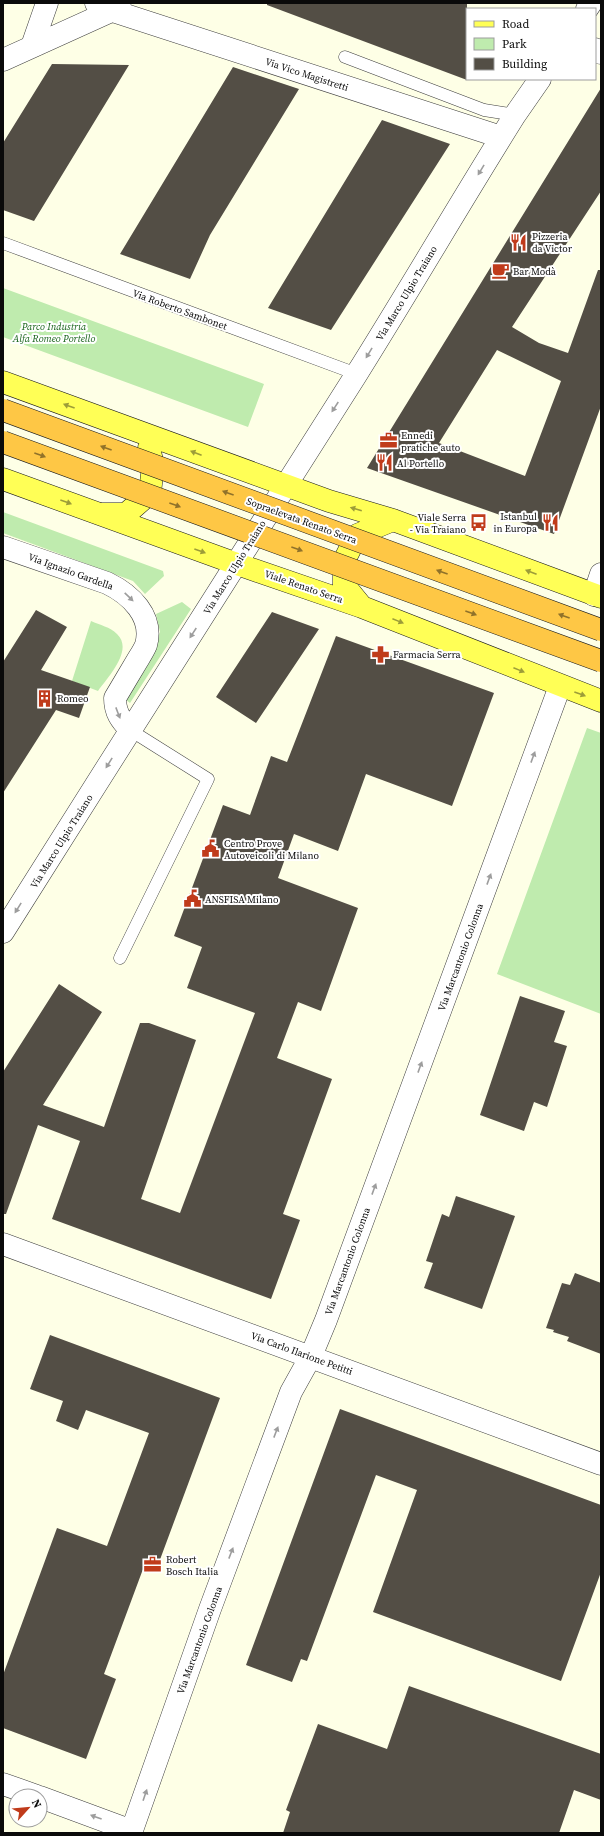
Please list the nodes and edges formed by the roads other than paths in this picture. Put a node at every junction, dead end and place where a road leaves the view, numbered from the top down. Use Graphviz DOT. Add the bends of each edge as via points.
graph roads {
  1 [pos="47,3"];
  2 [pos="113,6"];
  3 [pos="32,46"];
  4 [pos="345,57"];
  5 [pos="3,60"];
  6 [pos="539,80"];
  7 [pos="515,115"];
  8 [pos="501,137"];
  9 [pos="3,243"];
  10 [pos="357,374"];
  11 [pos="3,382"];
  12 [pos="3,410"];
  13 [pos="145,433"];
  14 [pos="3,442"];
  15 [pos="3,480"];
  16 [pos="285,485"];
  17 [pos="98,514"];
  18 [pos="393,520"];
  19 [pos="3,547"];
  20 [pos="237,564"];
  21 [pos="601,574"];
  22 [pos="598,596"];
  23 [pos="362,607"];
  24 [pos="601,630"];
  25 [pos="601,661"];
  26 [pos="560,686"];
  27 [pos="601,702"];
  28 [pos="130,730"];
  29 [pos="3,932"];
  30 [pos="120,958"];
  31 [pos="3,1244"];
  32 [pos="311,1356"];
  33 [pos="601,1464"];
  34 [pos="3,1784"];
  35 [pos="14,1788"];
  36 [pos="48,1800"];
  37 [pos="132,1832"];
  1 -- 3 [label="street"];
  2 -- 3 [label="street"];
  2 -- 8 [label="street, Via Vico Magistretti"];
  3 -- 5 [label="street"];
  4 -- 7 [label="lane" via="484,110"];
  6 -- 7 [label="street, Via Marco Ulpio Traiano"];
  7 -- 8 [label="street, Via Marco Ulpio Traiano"];
  8 -- 10 [label="street, Via Marco Ulpio Traiano, one-way"];
  9 -- 10 [label="lane, Via Roberto Sambonet"];
  10 -- 16 [label="street, Via Marco Ulpio Traiano, one-way"];
  13 -- 11 [label="main road, one-way"];
  24 -- 12 [label="highway, Sopraelevata Renato Serra, one-way, bridge"];
  16 -- 13 [label="main road, one-way"];
  13 -- 17 [label="main road" via="153,465 150,493 126,514"];
  14 -- 25 [label="highway, one-way, bridge"];
  15 -- 17 [label="main road, Viale Renato Serra, one-way"];
  18 -- 16 [label="main road, one-way"];
  16 -- 20 [label="street, Via Marco Ulpio Traiano"];
  17 -- 20 [label="main road, Viale Renato Serra, one-way"];
  22 -- 18 [label="main road, one-way"];
  18 -- 23 [label="main road" via="357,535 344,561 344,585"];
  19 -- 28 [label="street, Via Ignazio Gardella, one-way" via="121,589 141,611 146,622 146,646 115,698 115,707 120,719"];
  20 -- 23 [label="main road, Viale Renato Serra"];
  20 -- 28 [label="street, Via Marco Ulpio Traiano, one-way"];
  21 -- 22 [label="street"];
  23 -- 26 [label="main road, Viale Renato Serra, one-way"];
  26 -- 27 [label="main road, Viale Renato Serra, one-way"];
  32 -- 26 [label="street, Via Marcantonio Colonna, one-way"];
  28 -- 29 [label="street, Via Marco Ulpio Traiano, one-way"];
  28 -- 30 [label="lane" via="208,779"];
  31 -- 32 [label="street, Via Carlo Ilarione Petitti"];
  32 -- 33 [label="street, Via Carlo Ilarione Petitti"];
  37 -- 32 [label="street, Via Marcantonio Colonna, one-way" via="210,1609 291,1392"];
  34 -- 35 [label="street"];
  37 -- 36 [label="street, one-way"];
}
